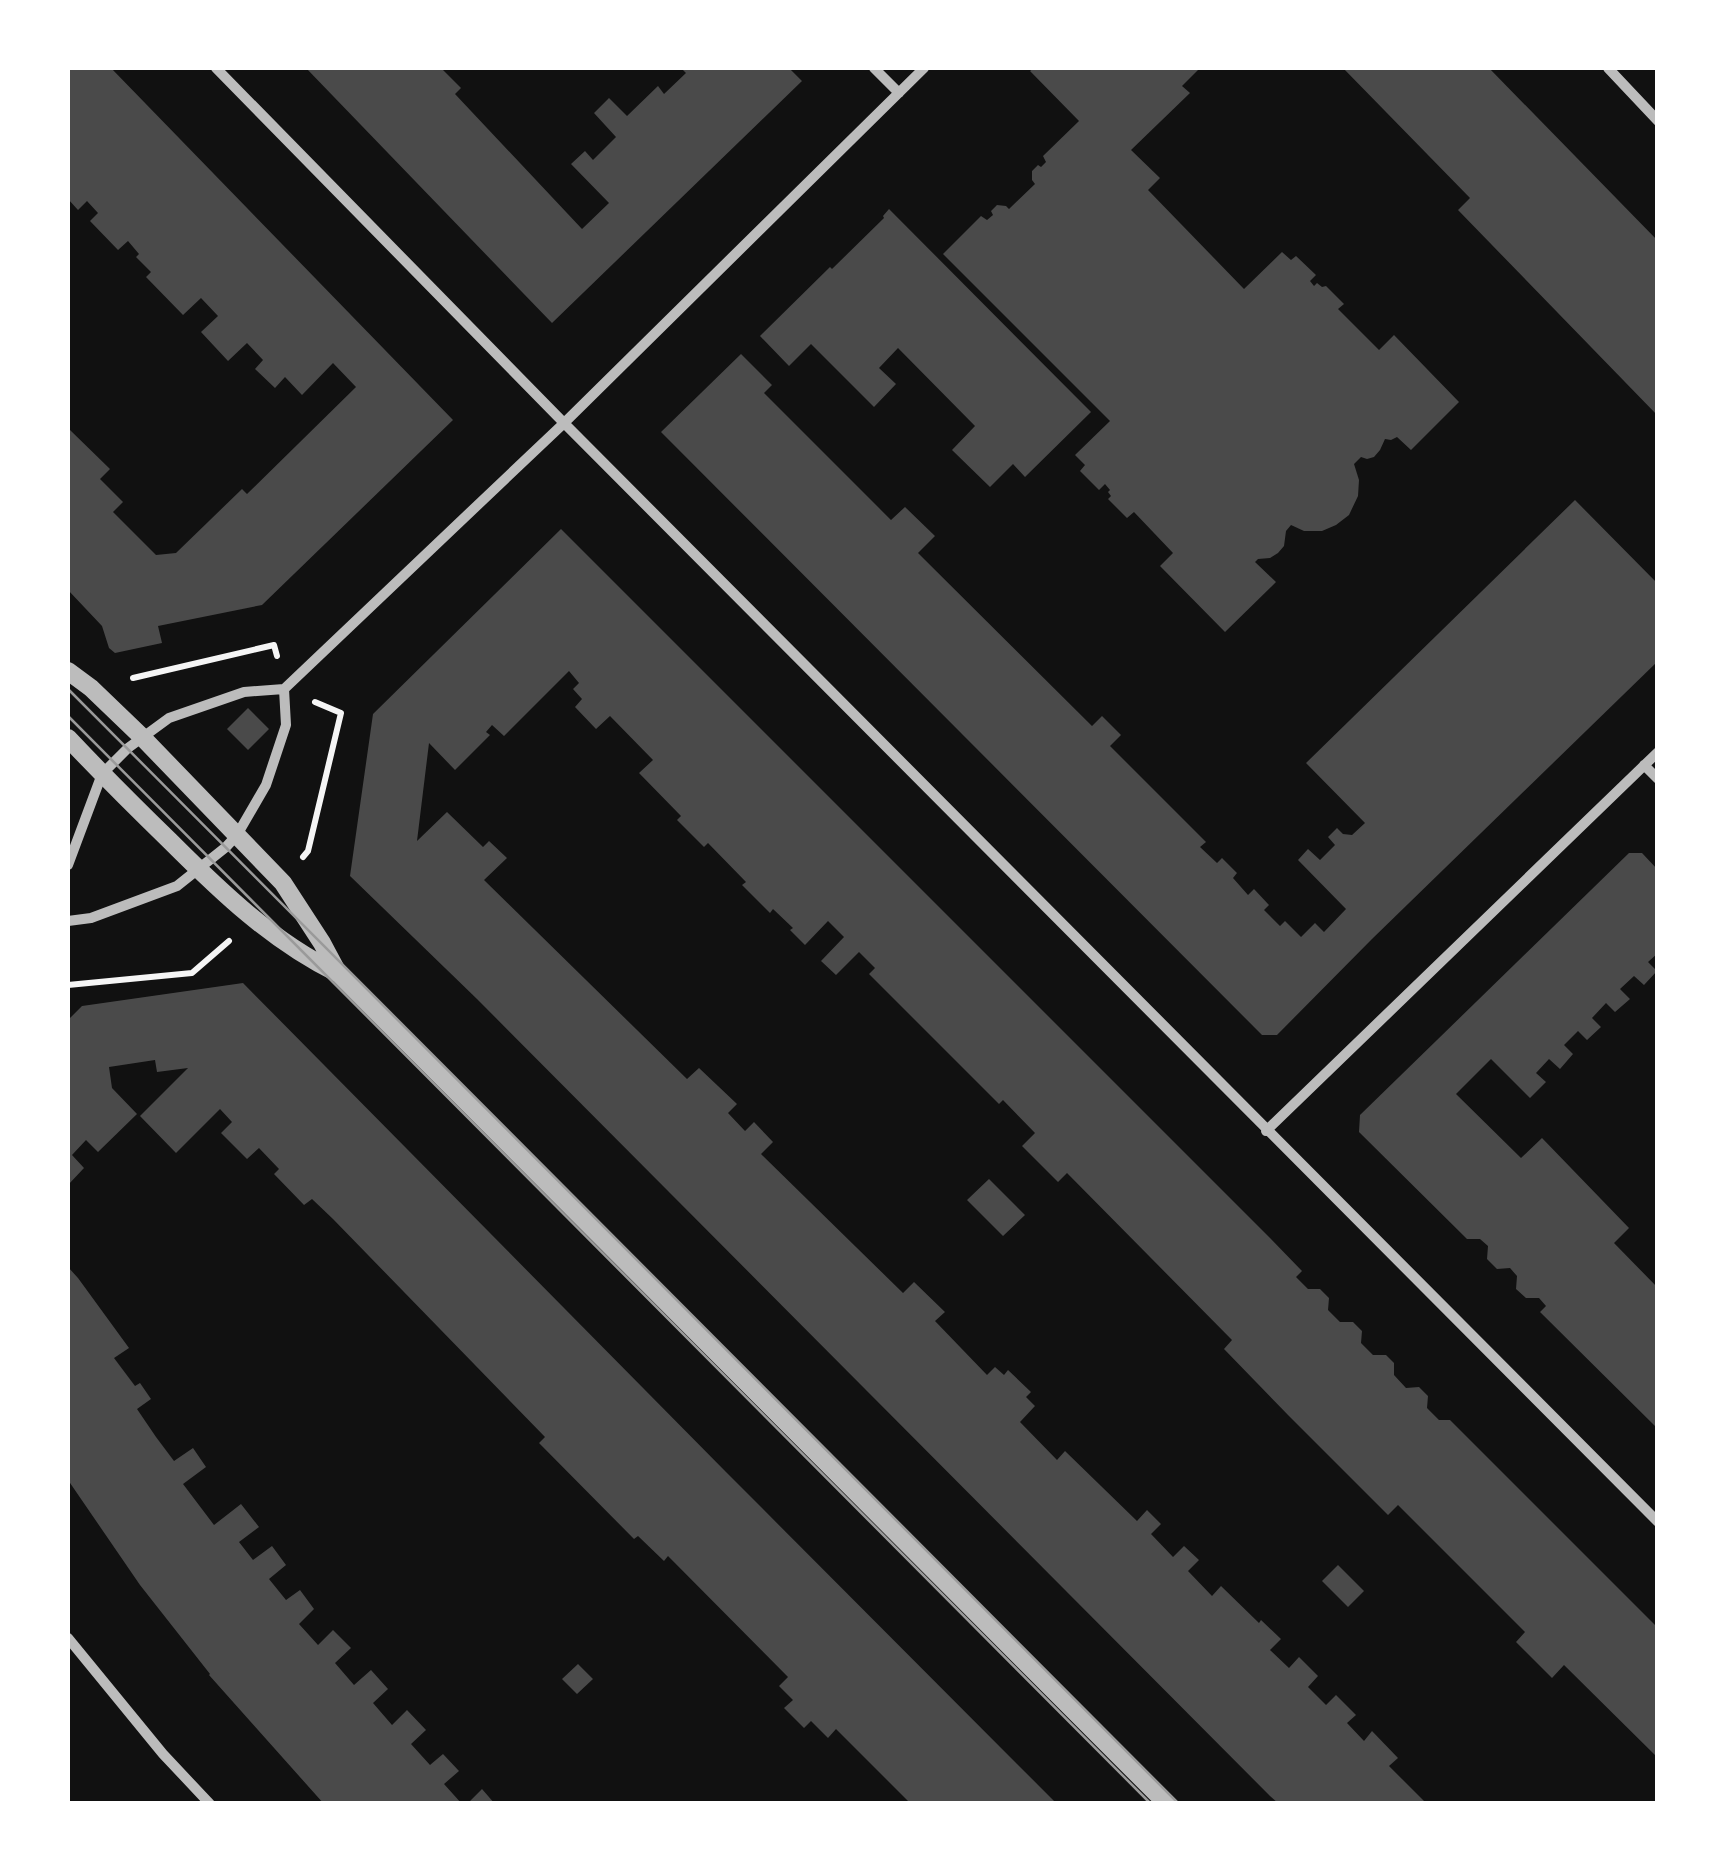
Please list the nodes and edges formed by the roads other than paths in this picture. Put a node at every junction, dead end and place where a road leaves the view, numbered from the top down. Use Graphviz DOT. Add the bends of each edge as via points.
graph roads {
  1 [pos="216,68"];
  2 [pos="874,68"];
  3 [pos="924,68"];
  4 [pos="1608,68"];
  5 [pos="899,92"];
  6 [pos="1658,120"];
  7 [pos="564,423"];
  8 [pos="68,671"];
  9 [pos="284,688"];
  10 [pos="142,737"];
  11 [pos="68,738"];
  12 [pos="1658,752"];
  13 [pos="1644,765"];
  14 [pos="102,774"];
  15 [pos="1658,779"];
  16 [pos="238,834"];
  17 [pos="68,865"];
  18 [pos="198,870"];
  19 [pos="68,921"];
  20 [pos="338,973"];
  21 [pos="1266,1131"];
  22 [pos="1658,1522"];
  23 [pos="68,1638"];
  24 [pos="210,1804"];
  25 [pos="1167,1804"];
  1 -- 7 [label="street"];
  2 -- 5 [label="street"];
  3 -- 5 [label="street"];
  4 -- 6 [label="street"];
  5 -- 7 [label="street"];
  7 -- 9 [label="street"];
  7 -- 21 [label="street"];
  8 -- 10 [label="street"];
  9 -- 10 [label="street" via="244,692 170,718"];
  9 -- 16 [label="street" via="286,725 266,785"];
  10 -- 14 [label="street"];
  10 -- 16 [label="street"];
  11 -- 14 [label="street"];
  12 -- 13 [label="street"];
  13 -- 15 [label="street"];
  13 -- 21 [label="street"];
  14 -- 17 [label="street"];
  14 -- 18 [label="street"];
  16 -- 18 [label="street"];
  16 -- 20 [label="street" via="282,883"];
  18 -- 19 [label="street" via="177,886"];
  18 -- 20 [label="street" via="248,917"];
  20 -- 25 [label="street"];
  21 -- 22 [label="street"];
  23 -- 24 [label="street"];
}
